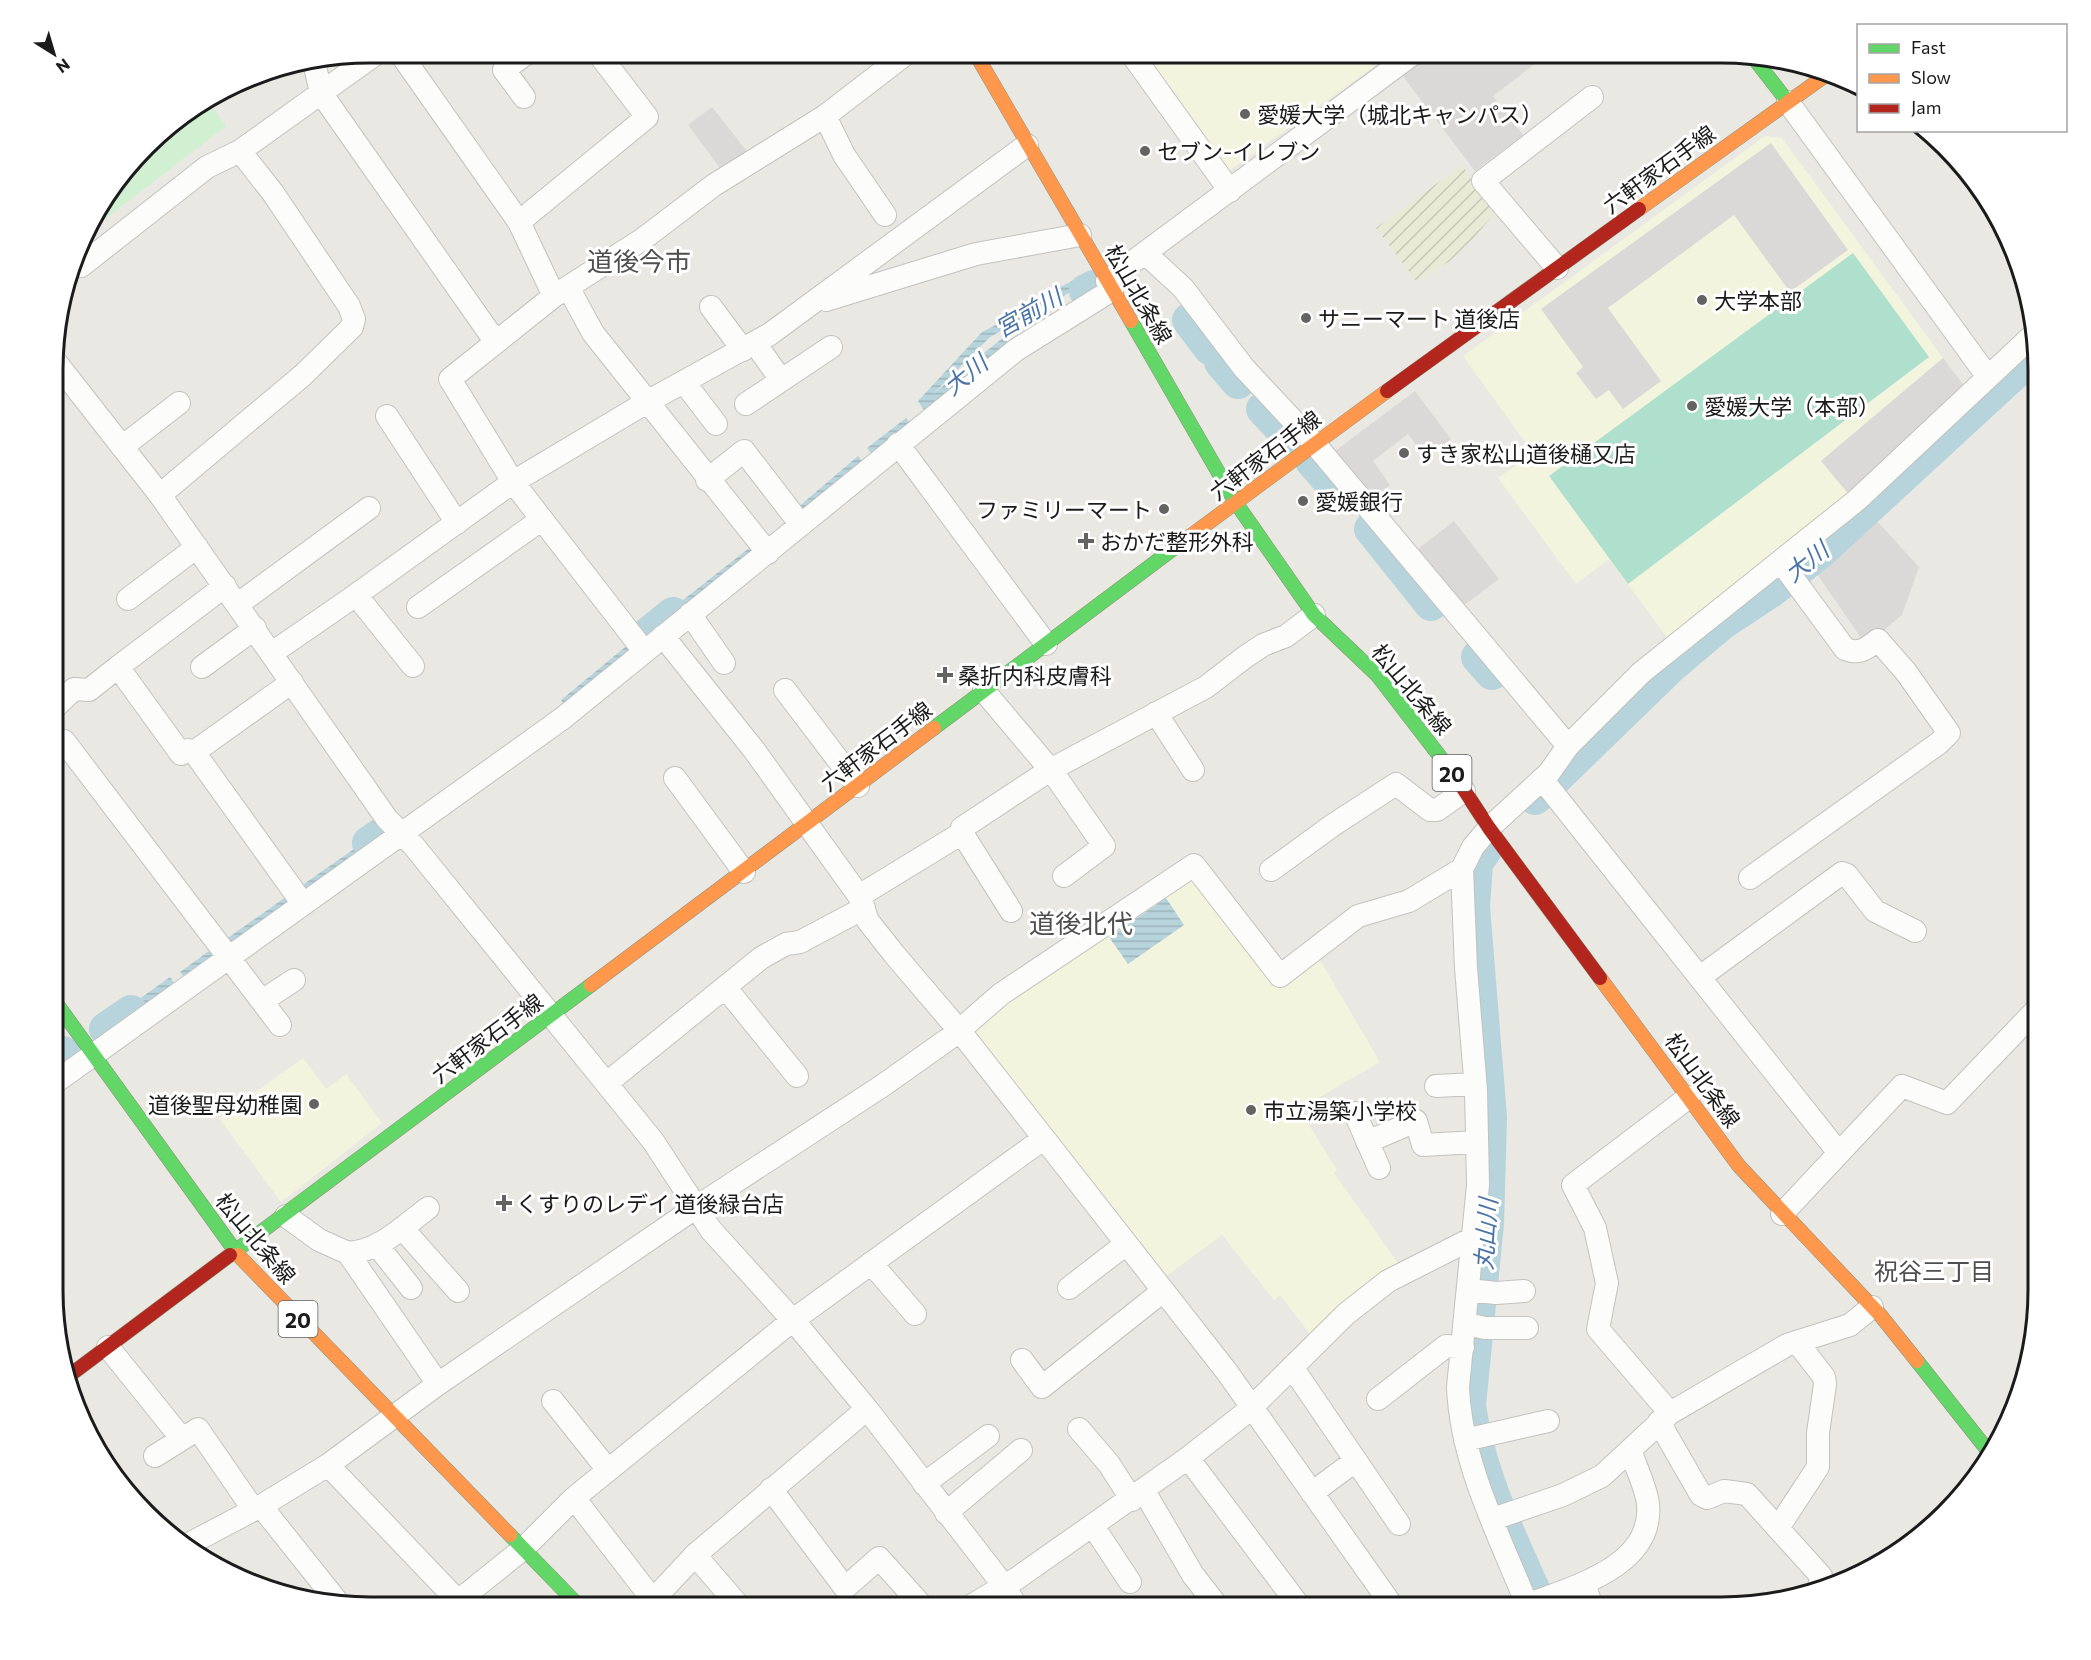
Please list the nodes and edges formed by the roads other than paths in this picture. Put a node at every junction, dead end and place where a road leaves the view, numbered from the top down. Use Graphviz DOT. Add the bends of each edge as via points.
graph roads {
  1 [pos="361,63"];
  2 [pos="408,63"];
  3 [pos="514,63"];
  4 [pos="606,63"];
  5 [pos="894,63"];
  6 [pos="981,63"];
  7 [pos="1138,63"];
  8 [pos="1401,63"];
  9 [pos="1760,66"];
  10 [pos="315,68"];
  11 [pos="1821,79"];
  12 [pos="321,93"];
  13 [pos="524,97"];
  14 [pos="1592,97"];
  15 [pos="1788,102"];
  16 [pos="825,116"];
  17 [pos="1027,145"];
  18 [pos="240,151"];
  19 [pos="1230,191"];
  20 [pos="885,215"];
  21 [pos="519,222"];
  22 [pos="1080,235"];
  23 [pos="1146,254"];
  24 [pos="82,263"];
  25 [pos="1557,268"];
  26 [pos="1110,285"];
  27 [pos="561,291"];
  28 [pos="811,305"];
  29 [pos="711,307"];
  30 [pos="495,341"];
  31 [pos="2026,341"];
  32 [pos="749,346"];
  33 [pos="831,347"];
  34 [pos="63,371"];
  35 [pos="1988,377"];
  36 [pos="781,380"];
  37 [pos="684,382"];
  38 [pos="647,402"];
  39 [pos="179,403"];
  40 [pos="746,404"];
  41 [pos="387,416"];
  42 [pos="716,424"];
  43 [pos="1314,443"];
  44 [pos="898,444"];
  45 [pos="122,447"];
  46 [pos="707,480"];
  47 [pos="513,482"];
  48 [pos="160,495"];
  49 [pos="1236,503"];
  50 [pos="369,507"];
  51 [pos="541,519"];
  52 [pos="457,523"];
  53 [pos="801,525"];
  54 [pos="197,547"];
  55 [pos="768,553"];
  56 [pos="1782,563"];
  57 [pos="232,595"];
  58 [pos="356,595"];
  59 [pos="128,600"];
  60 [pos="418,608"];
  61 [pos="690,614"];
  62 [pos="1314,615"];
  63 [pos="255,628"];
  64 [pos="663,636"];
  65 [pos="1046,645"];
  66 [pos="644,651"];
  67 [pos="272,653"];
  68 [pos="724,663"];
  69 [pos="413,666"];
  70 [pos="118,667"];
  71 [pos="202,667"];
  72 [pos="292,682"];
  73 [pos="785,690"];
  74 [pos="984,691"];
  75 [pos="63,699"];
  76 [pos="1156,713"];
  77 [pos="63,742"];
  78 [pos="1568,746"];
  79 [pos="194,752"];
  80 [pos="1050,770"];
  81 [pos="1193,770"];
  82 [pos="675,778"];
  83 [pos="1546,784"];
  84 [pos="858,786"];
  85 [pos="1464,791"];
  86 [pos="806,826"];
  87 [pos="1489,828"];
  88 [pos="962,833"];
  89 [pos="401,834"];
  90 [pos="1462,869"];
  91 [pos="1271,870"];
  92 [pos="744,872"];
  93 [pos="1064,876"];
  94 [pos="1750,878"];
  95 [pos="861,902"];
  96 [pos="303,904"];
  97 [pos="1011,911"];
  98 [pos="1915,931"];
  99 [pos="229,957"];
  100 [pos="1700,976"];
  101 [pos="294,980"];
  102 [pos="723,989"];
  103 [pos="262,1001"];
  104 [pos="63,1013"];
  105 [pos="550,1017"];
  106 [pos="2028,1018"];
  107 [pos="280,1025"];
  108 [pos="958,1030"];
  109 [pos="92,1055"];
  110 [pos="63,1076"];
  111 [pos="797,1076"];
  112 [pos="607,1083"];
  113 [pos="1475,1084"];
  114 [pos="1436,1086"];
  115 [pos="1689,1097"];
  116 [pos="1355,1113"];
  117 [pos="1043,1139"];
  118 [pos="1367,1142"];
  119 [pos="1477,1142"];
  120 [pos="1839,1153"];
  121 [pos="1379,1167"];
  122 [pos="428,1208"];
  123 [pos="694,1208"];
  124 [pos="1782,1214"];
  125 [pos="286,1216"];
  126 [pos="402,1228"];
  127 [pos="1473,1238"];
  128 [pos="1126,1244"];
  129 [pos="377,1245"];
  130 [pos="236,1253"];
  131 [pos="348,1253"];
  132 [pos="872,1263"];
  133 [pos="411,1288"];
  134 [pos="1069,1288"];
  135 [pos="458,1291"];
  136 [pos="1163,1291"];
  137 [pos="1477,1291"];
  138 [pos="1524,1291"];
  139 [pos="1872,1307"];
  140 [pos="915,1314"];
  141 [pos="793,1320"];
  142 [pos="1474,1325"];
  143 [pos="1527,1328"];
  144 [pos="1797,1342"];
  145 [pos="108,1347"];
  146 [pos="1463,1347"];
  147 [pos="1022,1360"];
  148 [pos="1292,1367"];
  149 [pos="74,1372"];
  150 [pos="438,1384"];
  151 [pos="1378,1399"];
  152 [pos="553,1401"];
  153 [pos="1253,1406"];
  154 [pos="867,1409"];
  155 [pos="392,1417"];
  156 [pos="1665,1418"];
  157 [pos="1548,1421"];
  158 [pos="1079,1429"];
  159 [pos="988,1436"];
  160 [pos="1471,1438"];
  161 [pos="182,1439"];
  162 [pos="1985,1447"];
  163 [pos="1021,1450"];
  164 [pos="1631,1452"];
  165 [pos="155,1456"];
  166 [pos="1188,1458"];
  167 [pos="1355,1461"];
  168 [pos="328,1465"];
  169 [pos="608,1470"];
  170 [pos="924,1484"];
  171 [pos="771,1489"];
  172 [pos="1312,1493"];
  173 [pos="1138,1496"];
  174 [pos="574,1498"];
  175 [pos="257,1508"];
  176 [pos="946,1513"];
  177 [pos="1493,1519"];
  178 [pos="1399,1524"];
  179 [pos="1093,1526"];
  180 [pos="1778,1528"];
  181 [pos="194,1541"];
  182 [pos="523,1549"];
  183 [pos="695,1555"];
  184 [pos="1820,1581"];
  185 [pos="1130,1582"];
  186 [pos="1584,1582"];
  187 [pos="1004,1586"];
  188 [pos="331,1594"];
  189 [pos="445,1597"];
  190 [pos="460,1597"];
  191 [pos="570,1597"];
  192 [pos="651,1597"];
  193 [pos="656,1597"];
  194 [pos="731,1597"];
  195 [pos="914,1597"];
  196 [pos="986,1597"];
  197 [pos="1011,1597"];
  198 [pos="1210,1597"];
  199 [pos="1292,1597"];
  200 [pos="1386,1597"];
  201 [pos="1530,1597"];
  202 [pos="1548,1597"];
  203 [pos="1589,1597"];
  1 -- 12 [label="street"];
  2 -- 21 [label="street"];
  3 -- 13 [label="street" via="504,70"];
  4 -- 21 [label="street" via="647,117"];
  5 -- 16 [label="street"];
  6 -- 17 [label="main road, 松山北条線 / 20"];
  7 -- 19 [label="street"];
  8 -- 19 [label="street"];
  9 -- 15 [label="main road"];
  10 -- 12 [label="street"];
  11 -- 15 [label="main road, 六軒家石手線"];
  12 -- 18 [label="street"];
  12 -- 30 [label="street"];
  14 -- 25 [label="street" via="1483,181"];
  15 -- 25 [label="main road, 六軒家石手線"];
  15 -- 35 [label="street"];
  16 -- 20 [label="street" via="844,155"];
  16 -- 27 [label="street" via="714,185 643,239"];
  17 -- 22 [label="main road, 松山北条線 / 20"];
  17 -- 28 [label="street"];
  18 -- 24 [label="street" via="207,167"];
  18 -- 48 [label="street" via="273,193 354,319 352,327 303,375"];
  19 -- 23 [label="street"];
  21 -- 27 [label="street"];
  22 -- 26 [label="main road, 松山北条線 / 20"];
  22 -- 28 [label="street" via="976,254"];
  23 -- 26 [label="street"];
  23 -- 43 [label="street" via="1183,288 1244,368"];
  25 -- 43 [label="main road, 六軒家石手線"];
  26 -- 44 [label="street" via="1016,350"];
  26 -- 49 [label="main road, 松山北条線 / 20"];
  27 -- 30 [label="street"];
  27 -- 38 [label="street"];
  28 -- 32 [label="street"];
  29 -- 32 [label="street"];
  30 -- 47 [label="street" via="450,379"];
  31 -- 35 [label="street"];
  32 -- 36 [label="street"];
  32 -- 37 [label="street"];
  33 -- 36 [label="street"];
  34 -- 45 [label="street"];
  35 -- 56 [label="street" via="1857,500"];
  36 -- 40 [label="street"];
  37 -- 38 [label="street"];
  37 -- 42 [label="street"];
  38 -- 46 [label="street"];
  38 -- 47 [label="street"];
  39 -- 45 [label="street"];
  41 -- 52 [label="street"];
  43 -- 49 [label="main road, 六軒家石手線"];
  43 -- 78 [label="street"];
  44 -- 53 [label="street"];
  44 -- 65 [label="street"];
  45 -- 48 [label="street"];
  46 -- 53 [label="street" via="744,452"];
  46 -- 55 [label="street"];
  47 -- 51 [label="street"];
  47 -- 52 [label="street"];
  48 -- 54 [label="street"];
  49 -- 62 [label="main road, 松山北条線 / 20"];
  49 -- 65 [label="main road, 六軒家石手線"];
  50 -- 57 [label="street"];
  51 -- 60 [label="street"];
  51 -- 66 [label="street"];
  52 -- 58 [label="street"];
  53 -- 55 [label="street"];
  54 -- 57 [label="street"];
  54 -- 59 [label="street"];
  55 -- 61 [label="street"];
  56 -- 78 [label="street" via="1651,665"];
  56 -- 94 [label="street" via="1845,649 1854,653 1878,640 1949,733"];
  57 -- 63 [label="street"];
  57 -- 70 [label="street"];
  58 -- 67 [label="street"];
  58 -- 69 [label="street"];
  61 -- 64 [label="street"];
  61 -- 68 [label="street"];
  62 -- 76 [label="street" via="1286,636 1254,651 1206,687"];
  62 -- 85 [label="main road, 松山北条線 / 20" via="1377,675"];
  63 -- 67 [label="street"];
  63 -- 71 [label="street"];
  64 -- 66 [label="street"];
  64 -- 86 [label="street" via="754,750"];
  65 -- 74 [label="main road, 六軒家石手線"];
  66 -- 89 [label="street" via="563,718"];
  67 -- 72 [label="street"];
  70 -- 75 [label="street" via="89,690 74,689"];
  70 -- 79 [label="street" via="181,754"];
  72 -- 79 [label="street"];
  72 -- 89 [label="street"];
  73 -- 84 [label="street"];
  74 -- 80 [label="street"];
  74 -- 84 [label="main road, 六軒家石手線"];
  76 -- 80 [label="street"];
  76 -- 81 [label="street"];
  77 -- 99 [label="street"];
  78 -- 83 [label="street"];
  79 -- 96 [label="street"];
  80 -- 88 [label="street" via="962,828"];
  80 -- 93 [label="street" via="1104,846"];
  82 -- 92 [label="street"];
  83 -- 87 [label="street"];
  83 -- 100 [label="street"];
  84 -- 86 [label="main road, 六軒家石手線"];
  85 -- 87 [label="main road, 松山北条線 / 20"];
  85 -- 91 [label="street" via="1437,810 1430,810 1396,784"];
  86 -- 92 [label="main road, 六軒家石手線"];
  86 -- 95 [label="street"];
  87 -- 90 [label="street"];
  87 -- 115 [label="main road, 松山北条線 / 20"];
  88 -- 95 [label="street"];
  88 -- 97 [label="street"];
  89 -- 96 [label="street"];
  89 -- 105 [label="street" via="420,852"];
  90 -- 108 [label="street" via="1409,901 1358,916 1280,976 1194,865 1001,994"];
  90 -- 113 [label="street"];
  92 -- 105 [label="main road, 六軒家石手線"];
  95 -- 102 [label="street" via="800,942 770,952"];
  95 -- 108 [label="street" via="868,921"];
  96 -- 99 [label="street"];
  98 -- 100 [label="street" via="1875,911 1842,873"];
  99 -- 103 [label="street"];
  99 -- 109 [label="street"];
  100 -- 120 [label="street"];
  101 -- 103 [label="street"];
  102 -- 111 [label="street"];
  102 -- 112 [label="street"];
  103 -- 107 [label="street"];
  104 -- 109 [label="main road, 松山北条線 / 20"];
  105 -- 112 [label="street"];
  105 -- 125 [label="main road, 六軒家石手線"];
  106 -- 120 [label="street" via="1947,1103 1902,1086"];
  108 -- 117 [label="street"];
  108 -- 123 [label="street" via="882,1086"];
  109 -- 110 [label="street"];
  109 -- 130 [label="main road, 松山北条線 / 20"];
  112 -- 123 [label="street" via="653,1140"];
  113 -- 114 [label="street"];
  113 -- 119 [label="street"];
  115 -- 124 [label="main road, 松山北条線 / 20" via="1739,1166"];
  115 -- 156 [label="street" via="1573,1185 1595,1228 1607,1283 1599,1329"];
  116 -- 118 [label="street"];
  117 -- 128 [label="street"];
  117 -- 132 [label="street"];
  118 -- 119 [label="street" via="1416,1121 1423,1145"];
  118 -- 121 [label="street"];
  119 -- 127 [label="street"];
  120 -- 124 [label="street"];
  122 -- 126 [label="street"];
  123 -- 141 [label="street"];
  123 -- 150 [label="street"];
  124 -- 139 [label="main road, 松山北条線 / 20"];
  125 -- 130 [label="main road, 六軒家石手線"];
  125 -- 131 [label="street" via="319,1240"];
  126 -- 129 [label="street"];
  126 -- 135 [label="street"];
  127 -- 137 [label="street"];
  127 -- 148 [label="street" via="1389,1281 1346,1314"];
  128 -- 134 [label="street"];
  128 -- 136 [label="street"];
  129 -- 131 [label="street"];
  129 -- 133 [label="street"];
  130 -- 145 [label="main road, 六軒家石手線"];
  130 -- 155 [label="main road, 松山北条線 / 20"];
  131 -- 150 [label="street"];
  132 -- 140 [label="street"];
  132 -- 141 [label="street"];
  136 -- 147 [label="street" via="1042,1387"];
  136 -- 153 [label="street"];
  137 -- 138 [label="street"];
  137 -- 142 [label="street"];
  139 -- 144 [label="street" via="1850,1325"];
  139 -- 162 [label="main road, 松山北条線 / 20"];
  141 -- 154 [label="street"];
  141 -- 169 [label="street"];
  142 -- 143 [label="street"];
  142 -- 146 [label="street"];
  144 -- 156 [label="street"];
  144 -- 180 [label="street" via="1824,1377 1818,1467"];
  145 -- 149 [label="main road, 六軒家石手線"];
  145 -- 161 [label="street"];
  146 -- 151 [label="street" via="1446,1346"];
  146 -- 160 [label="street" via="1459,1416"];
  148 -- 153 [label="street"];
  148 -- 167 [label="street"];
  150 -- 155 [label="street"];
  152 -- 169 [label="street"];
  153 -- 166 [label="street"];
  153 -- 172 [label="street"];
  154 -- 170 [label="street"];
  154 -- 171 [label="street"];
  155 -- 168 [label="street"];
  155 -- 182 [label="main road, 松山北条線 / 20"];
  156 -- 164 [label="street"];
  156 -- 180 [label="street" via="1701,1495 1707,1498 1724,1491 1747,1494"];
  157 -- 160 [label="street"];
  158 -- 173 [label="street"];
  159 -- 170 [label="street"];
  160 -- 177 [label="street"];
  161 -- 165 [label="street"];
  161 -- 175 [label="street" via="198,1429"];
  163 -- 176 [label="street"];
  164 -- 177 [label="street" via="1593,1481"];
  164 -- 186 [label="street" via="1648,1502 1648,1523 1625,1558"];
  166 -- 173 [label="street"];
  166 -- 199 [label="street"];
  167 -- 172 [label="street"];
  167 -- 178 [label="street"];
  168 -- 175 [label="street"];
  168 -- 189 [label="street"];
  169 -- 174 [label="street"];
  170 -- 176 [label="street"];
  171 -- 183 [label="street"];
  171 -- 195 [label="street" via="845,1588 879,1558"];
  172 -- 200 [label="street"];
  173 -- 179 [label="street"];
  173 -- 198 [label="street"];
  174 -- 182 [label="street"];
  174 -- 192 [label="street"];
  175 -- 181 [label="street"];
  175 -- 188 [label="street"];
  176 -- 187 [label="street"];
  177 -- 201 [label="street"];
  179 -- 185 [label="street"];
  179 -- 187 [label="street"];
  180 -- 184 [label="street" via="1821,1576"];
  182 -- 190 [label="street"];
  182 -- 191 [label="main road, 松山北条線 / 20"];
  183 -- 193 [label="street"];
  183 -- 194 [label="street"];
  186 -- 202 [label="street"];
  186 -- 203 [label="street"];
  187 -- 196 [label="street"];
  187 -- 197 [label="street"];
}
